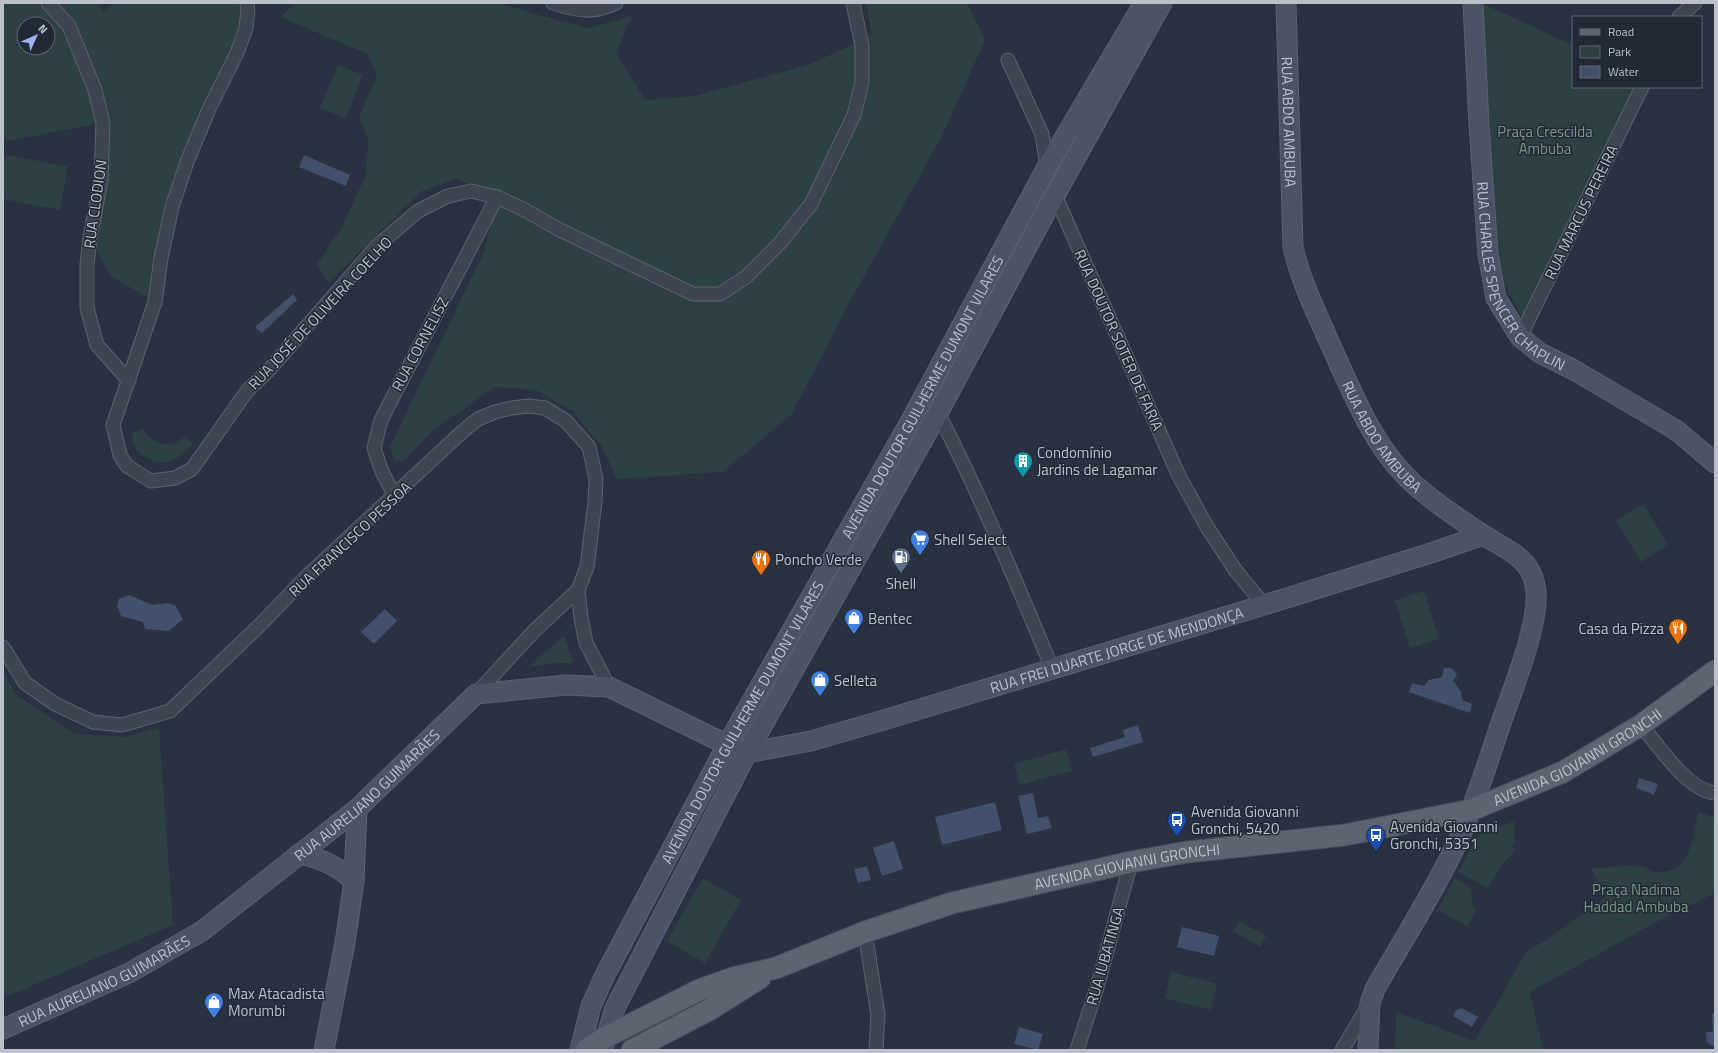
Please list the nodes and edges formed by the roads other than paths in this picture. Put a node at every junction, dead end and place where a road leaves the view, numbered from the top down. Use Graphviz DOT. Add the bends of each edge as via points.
graph roads {
  1 [pos="48,3"];
  2 [pos="247,3"];
  3 [pos="554,3"];
  4 [pos="616,3"];
  5 [pos="853,3"];
  6 [pos="1144,3"];
  7 [pos="1162,3"];
  8 [pos="1286,3"];
  9 [pos="1473,3"];
  10 [pos="1694,3"];
  11 [pos="1680,16"];
  12 [pos="1008,60"];
  13 [pos="1642,88"];
  14 [pos="1047,167"];
  15 [pos="1055,195"];
  16 [pos="497,197"];
  17 [pos="1520,337"];
  18 [pos="129,381"];
  19 [pos="938,413"];
  20 [pos="1715,463"];
  21 [pos="395,496"];
  22 [pos="1483,535"];
  23 [pos="578,590"];
  24 [pos="1264,605"];
  25 [pos="3,647"];
  26 [pos="1052,668"];
  27 [pos="1715,671"];
  28 [pos="609,687"];
  29 [pos="476,694"];
  30 [pos="1641,725"];
  31 [pos="727,745"];
  32 [pos="747,753"];
  33 [pos="1715,793"];
  34 [pos="356,809"];
  35 [pos="1471,810"];
  36 [pos="299,854"];
  37 [pos="1131,862"];
  38 [pos="354,881"];
  39 [pos="865,932"];
  40 [pos="776,968"];
  41 [pos="1370,1003"];
  42 [pos="3,1029"];
  43 [pos="604,1044"];
  44 [pos="324,1050"];
  45 [pos="580,1050"];
  46 [pos="586,1050"];
  47 [pos="632,1050"];
  48 [pos="876,1050"];
  49 [pos="1077,1050"];
  50 [pos="1342,1050"];
  51 [pos="1368,1050"];
  1 -- 18 [label="street, RUA CLODION" via="69,26 95,90 101,116 101,180 87,264 87,308 97,344"];
  2 -- 18 [label="street, RUA JOSÉ DE OLIVEIRA COELHO" via="246,28 187,162 172,207 155,302"];
  3 -- 4 [label="street" via="579,11 593,11"];
  5 -- 16 [label="street, RUA JOSÉ DE OLIVEIRA COELHO" via="862,46 862,82 854,115 811,204 780,243 746,277 720,294 693,294"];
  6 -- 14 [label="main road, AVENIDA DOUTOR GUILHERME DUMONT VILARES"];
  7 -- 15 [label="main road, AVENIDA DOUTOR GUILHERME DUMONT VILARES"];
  8 -- 22 [label="main road, RUA ABDO AMBUBA" via="1293,247 1298,270 1350,388 1382,447 1418,488"];
  9 -- 17 [label="main road, RUA CHARLES SPENCER CHAPLIN" via="1478,125 1488,254 1496,298"];
  10 -- 11 [label="street"];
  12 -- 14 [label="street" via="1042,134"];
  13 -- 17 [label="street, RUA MARCUS PEREIRA"];
  14 -- 31 [label="main road, AVENIDA DOUTOR GUILHERME DUMONT VILARES" via="909,424"];
  15 -- 19 [label="main road, AVENIDA DOUTOR GUILHERME DUMONT VILARES"];
  15 -- 24 [label="street, RUA DOUTOR SOTER DE FARIA" via="1179,476 1236,572"];
  16 -- 18 [label="street, RUA JOSÉ DE OLIVEIRA COELHO" via="471,191 448,196 418,211 376,247 269,370 247,391 194,468 185,474 151,481 127,466 120,454 113,424"];
  16 -- 21 [label="street, RUA CORNELISZ" via="381,420 374,448 382,472"];
  17 -- 20 [label="main road, RUA CHARLES SPENCER CHAPLIN" via="1540,352 1676,430"];
  19 -- 26 [label="street" via="964,462"];
  19 -- 32 [label="main road, AVENIDA DOUTOR GUILHERME DUMONT VILARES"];
  21 -- 23 [label="street, RUA FRANCISCO PESSOA" via="478,419 511,408 545,408 578,433 589,447 593,461 596,479 595,502 587,567"];
  21 -- 25 [label="street, RUA FRANCISCO PESSOA" via="307,576 170,711 122,725 93,722 55,704 25,683"];
  22 -- 24 [label="main road, RUA FREI DUARTE JORGE DE MENDONÇA"];
  22 -- 35 [label="main road, RUA ABDO AMBUBA" via="1513,554 1530,569 1536,583 1536,602 1520,668"];
  23 -- 28 [label="street, RUA FRANCISCO PESSOA" via="586,643"];
  23 -- 29 [label="street, RUA FRANCISCO PESSOA" via="534,631"];
  24 -- 26 [label="main road, RUA FREI DUARTE JORGE DE MENDONÇA"];
  26 -- 32 [label="main road, RUA FREI DUARTE JORGE DE MENDONÇA" via="819,738"];
  27 -- 30 [label="main road, AVENIDA GIOVANNI GRONCHI"];
  28 -- 29 [label="main road" via="566,685"];
  28 -- 31 [label="main road"];
  29 -- 34 [label="main road, RUA AURELIANO GUIMARÃES"];
  30 -- 33 [label="street" via="1685,778 1697,787"];
  30 -- 35 [label="main road, AVENIDA GIOVANNI GRONCHI" via="1564,772"];
  31 -- 32 [label="main road"];
  31 -- 45 [label="main road, AVENIDA DOUTOR GUILHERME DUMONT VILARES" via="605,975 591,1006"];
  32 -- 43 [label="main road, AVENIDA DOUTOR GUILHERME DUMONT VILARES" via="615,1008"];
  34 -- 36 [label="main road, RUA AURELIANO GUIMARÃES"];
  34 -- 38 [label="main road"];
  35 -- 37 [label="main road, AVENIDA GIOVANNI GRONCHI" via="1345,835 1187,852"];
  35 -- 41 [label="main road, RUA ABDO AMBUBA" via="1458,842 1375,989"];
  36 -- 38 [label="main road" via="330,863"];
  36 -- 42 [label="main road, RUA AURELIANO GUIMARÃES" via="202,931 129,973"];
  37 -- 39 [label="main road, AVENIDA GIOVANNI GRONCHI" via="952,903"];
  37 -- 49 [label="street, RUA IUBATINGA"];
  38 -- 44 [label="main road"];
  39 -- 40 [label="main road, AVENIDA GIOVANNI GRONCHI"];
  39 -- 48 [label="street" via="878,1015"];
  40 -- 43 [label="main road, AVENIDA GIOVANNI GRONCHI" via="733,978 699,990"];
  40 -- 47 [label="main road, AVENIDA GIOVANNI GRONCHI" via="709,1010"];
  41 -- 50 [label="street"];
  41 -- 51 [label="main road, RUA ABDO AMBUBA"];
  43 -- 46 [label="main road, AVENIDA GIOVANNI GRONCHI"];
}
